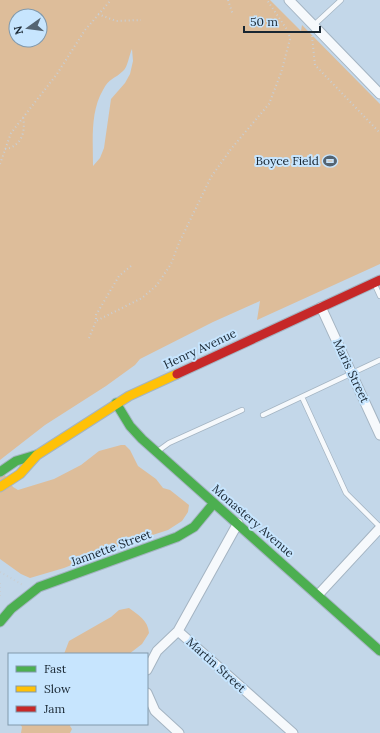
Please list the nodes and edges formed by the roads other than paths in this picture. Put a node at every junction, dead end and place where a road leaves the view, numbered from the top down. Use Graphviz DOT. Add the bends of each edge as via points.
graph roads {
  1 [pos="289,0"];
  2 [pos="341,0"];
  3 [pos="313,26"];
  4 [pos="380,94"];
  5 [pos="377,281"];
  6 [pos="380,296"];
  7 [pos="321,307"];
  8 [pos="380,360"];
  9 [pos="352,373"];
  10 [pos="302,397"];
  11 [pos="116,403"];
  12 [pos="242,410"];
  13 [pos="263,415"];
  14 [pos="380,435"];
  15 [pos="157,452"];
  16 [pos="37,455"];
  17 [pos="0,472"];
  18 [pos="0,487"];
  19 [pos="214,503"];
  20 [pos="238,523"];
  21 [pos="380,527"];
  22 [pos="318,595"];
  23 [pos="0,622"];
  24 [pos="178,631"];
  25 [pos="380,651"];
  26 [pos="148,668"];
  27 [pos="148,695"];
  28 [pos="179,733"];
  29 [pos="293,733"];
  1 -- 3 [label="street"];
  2 -- 3 [label="lane"];
  3 -- 4 [label="street"];
  5 -- 6 [label="lane"];
  5 -- 7 [label="street, Henry Avenue"];
  7 -- 9 [label="street, Maris Street"];
  7 -- 11 [label="street, Henry Avenue"];
  8 -- 9 [label="lane"];
  9 -- 10 [label="lane"];
  9 -- 14 [label="street, Maris Street"];
  10 -- 13 [label="lane"];
  10 -- 21 [label="lane" via="346,493"];
  11 -- 15 [label="street, Monastery Avenue" via="135,431"];
  11 -- 16 [label="street, Henry Avenue"];
  12 -- 15 [label="lane" via="169,443"];
  15 -- 19 [label="street, Monastery Avenue"];
  16 -- 17 [label="street, Henry Avenue" via="16,461"];
  16 -- 18 [label="street, Henry Avenue" via="20,474"];
  19 -- 20 [label="street, Monastery Avenue"];
  19 -- 23 [label="street, Jannette Street" via="200,521 181,534 39,587 11,608"];
  20 -- 22 [label="street, Monastery Avenue"];
  20 -- 24 [label="street, Martin Street"];
  21 -- 22 [label="street"];
  22 -- 25 [label="street, Monastery Avenue"];
  24 -- 26 [label="street" via="157,651"];
  24 -- 29 [label="street, Martin Street"];
  27 -- 28 [label="street" via="155,711"];
}
